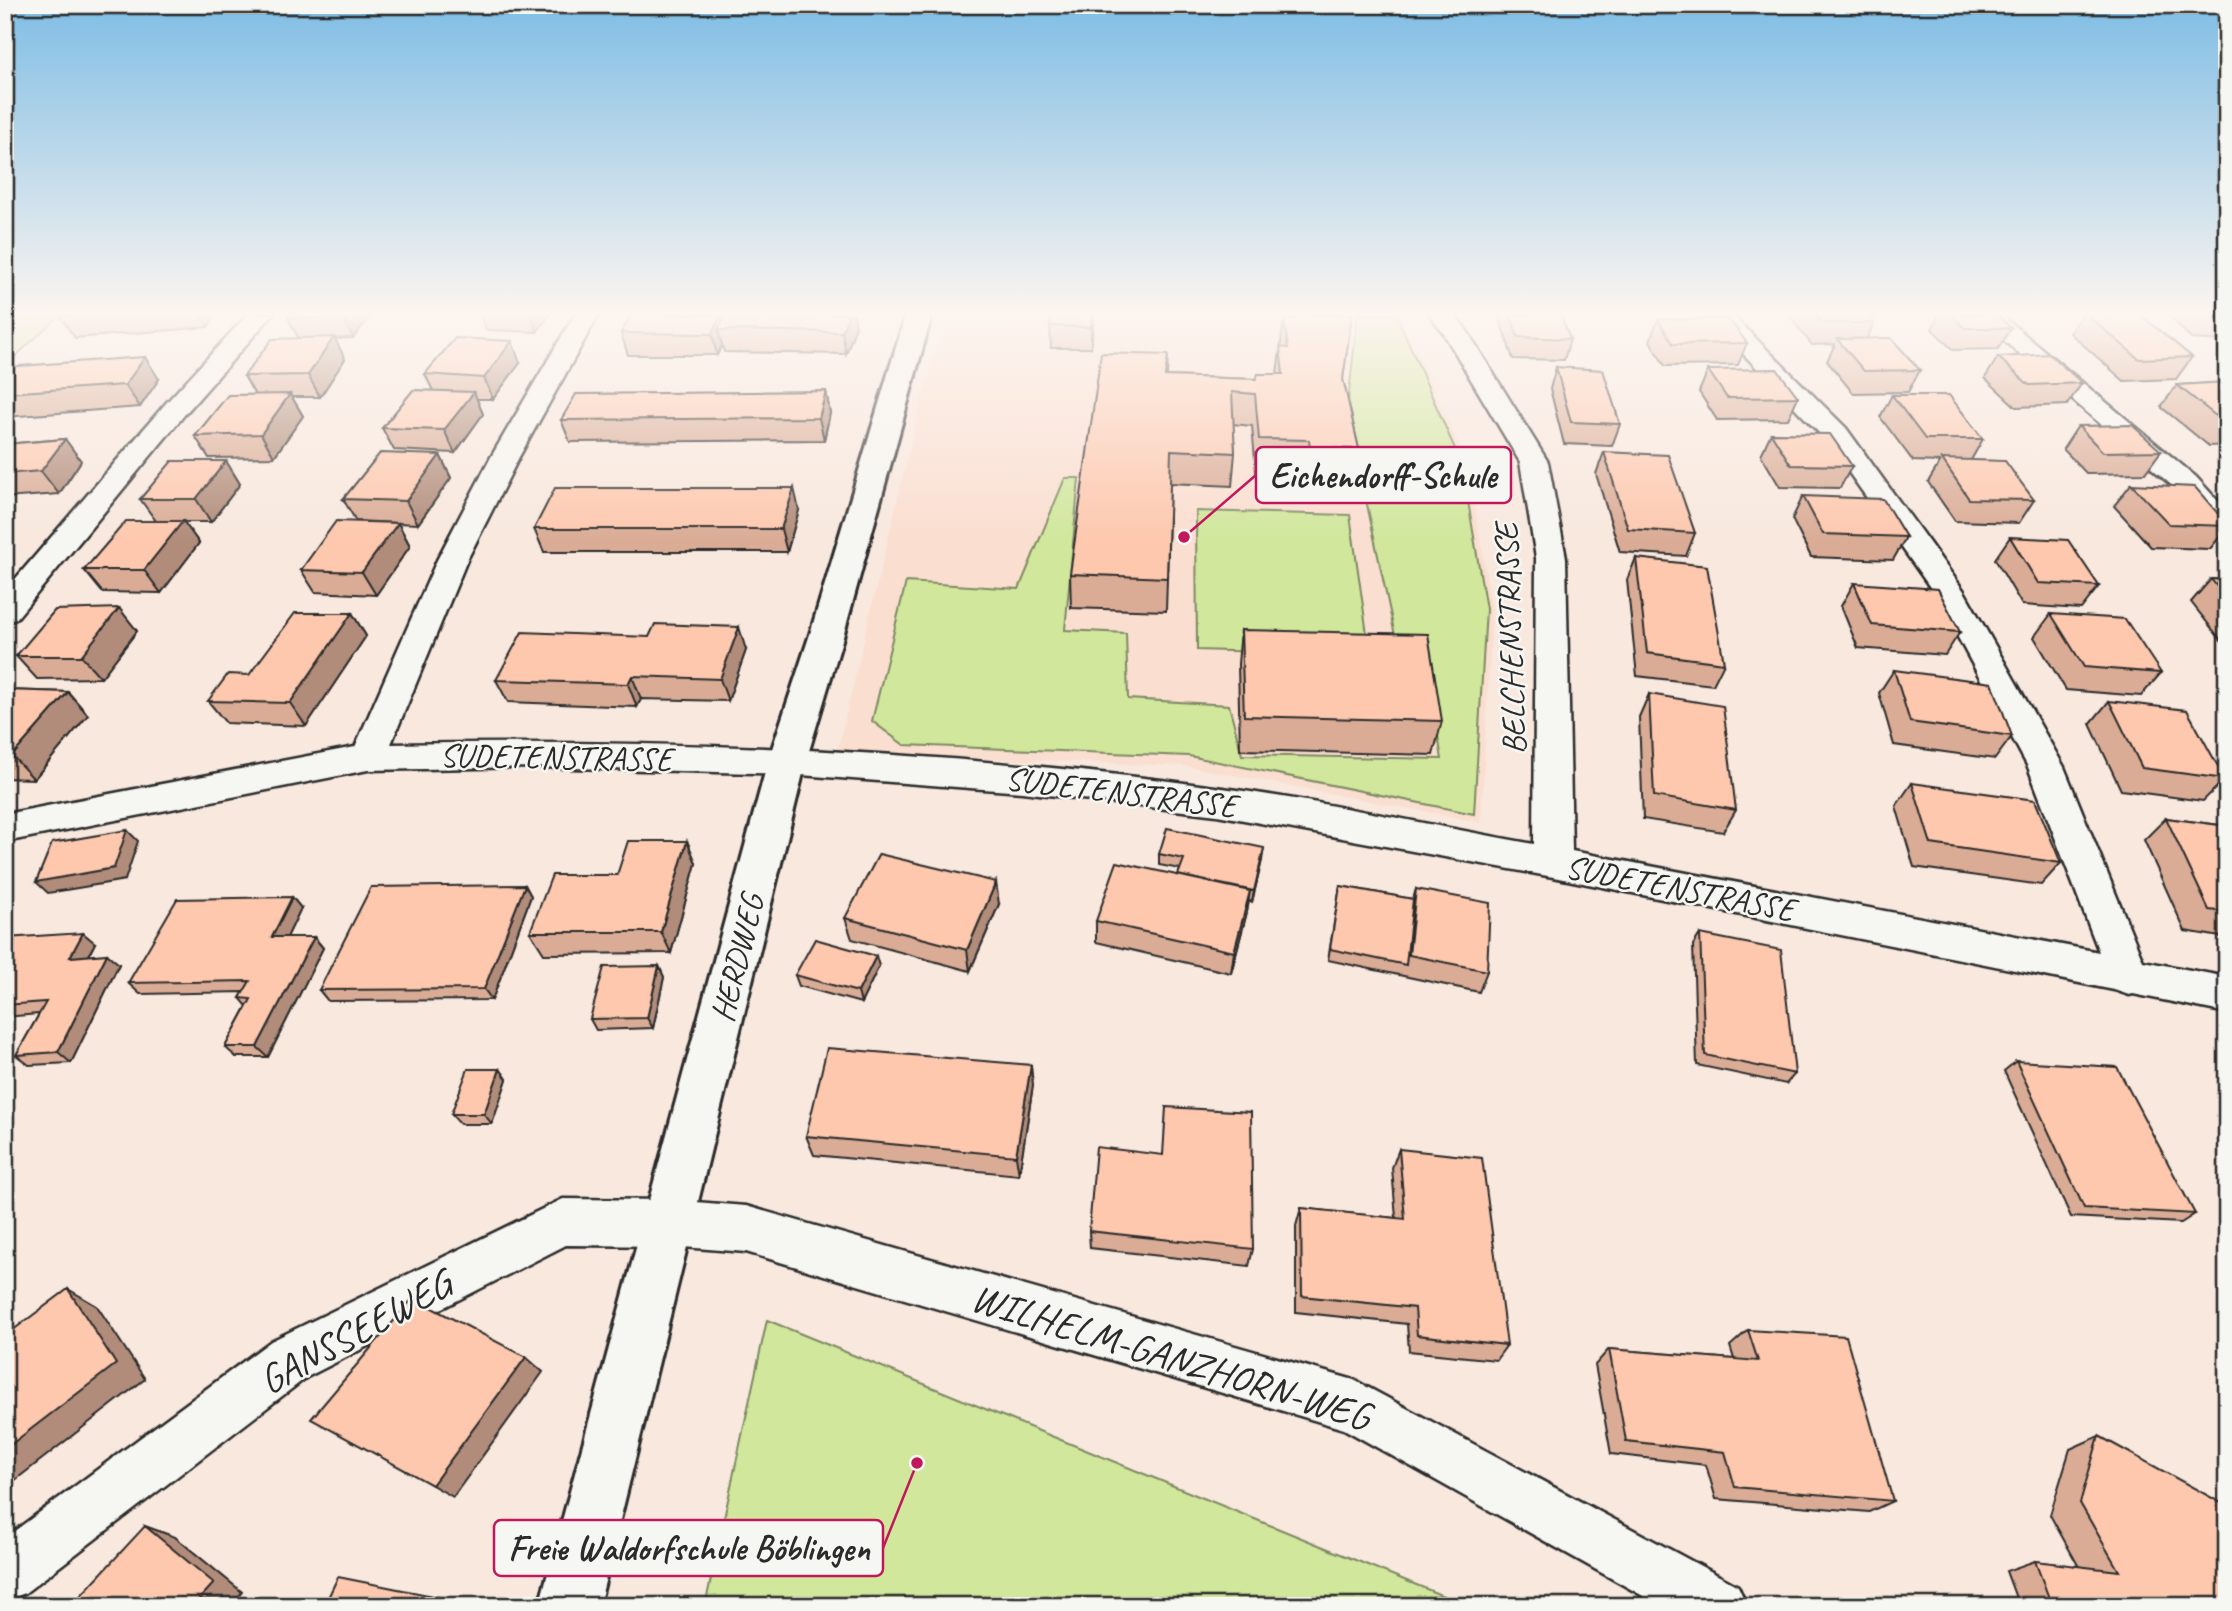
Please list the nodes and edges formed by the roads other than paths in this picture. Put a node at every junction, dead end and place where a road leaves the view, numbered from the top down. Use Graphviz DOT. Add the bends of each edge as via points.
graph roads {
  1 [pos="193,389"];
  2 [pos="544,389"];
  3 [pos="897,389"];
  4 [pos="1490,389"];
  5 [pos="1792,389"];
  6 [pos="2074,389"];
  7 [pos="2227,529"];
  8 [pos="5,612"];
  9 [pos="368,757"];
  10 [pos="787,761"];
  11 [pos="5,828"];
  12 [pos="1553,862"];
  13 [pos="2129,978"];
  14 [pos="2227,996"];
  15 [pos="670,1223"];
  16 [pos="5,1573"];
  17 [pos="569,1606"];
  18 [pos="1718,1606"];
  1 -- 8 [label="street"];
  2 -- 9 [label="street" via="452,560"];
  3 -- 10 [label="street, HERDWEG"];
  4 -- 12 [label="street, BELCHENSTRASSE" via="1534,462 1551,558"];
  5 -- 13 [label="street" via="1836,434 1948,591 2046,766"];
  6 -- 7 [label="street" via="2186,483"];
  9 -- 10 [label="street, SUDETENSTRASSE" via="535,754"];
  9 -- 11 [label="street, SUDETENSTRASSE"];
  10 -- 12 [label="street, SUDETENSTRASSE" via="1179,795"];
  10 -- 15 [label="street, HERDWEG"];
  12 -- 13 [label="street, SUDETENSTRASSE"];
  13 -- 14 [label="street, SUDETENSTRASSE"];
  15 -- 16 [label="street, GANSSEEWEG" via="563,1222 289,1359"];
  15 -- 17 [label="street, HERDWEG"];
  15 -- 18 [label="street, WILHELM-GANZHORN-WEG" via="746,1229 1354,1406"];
}
